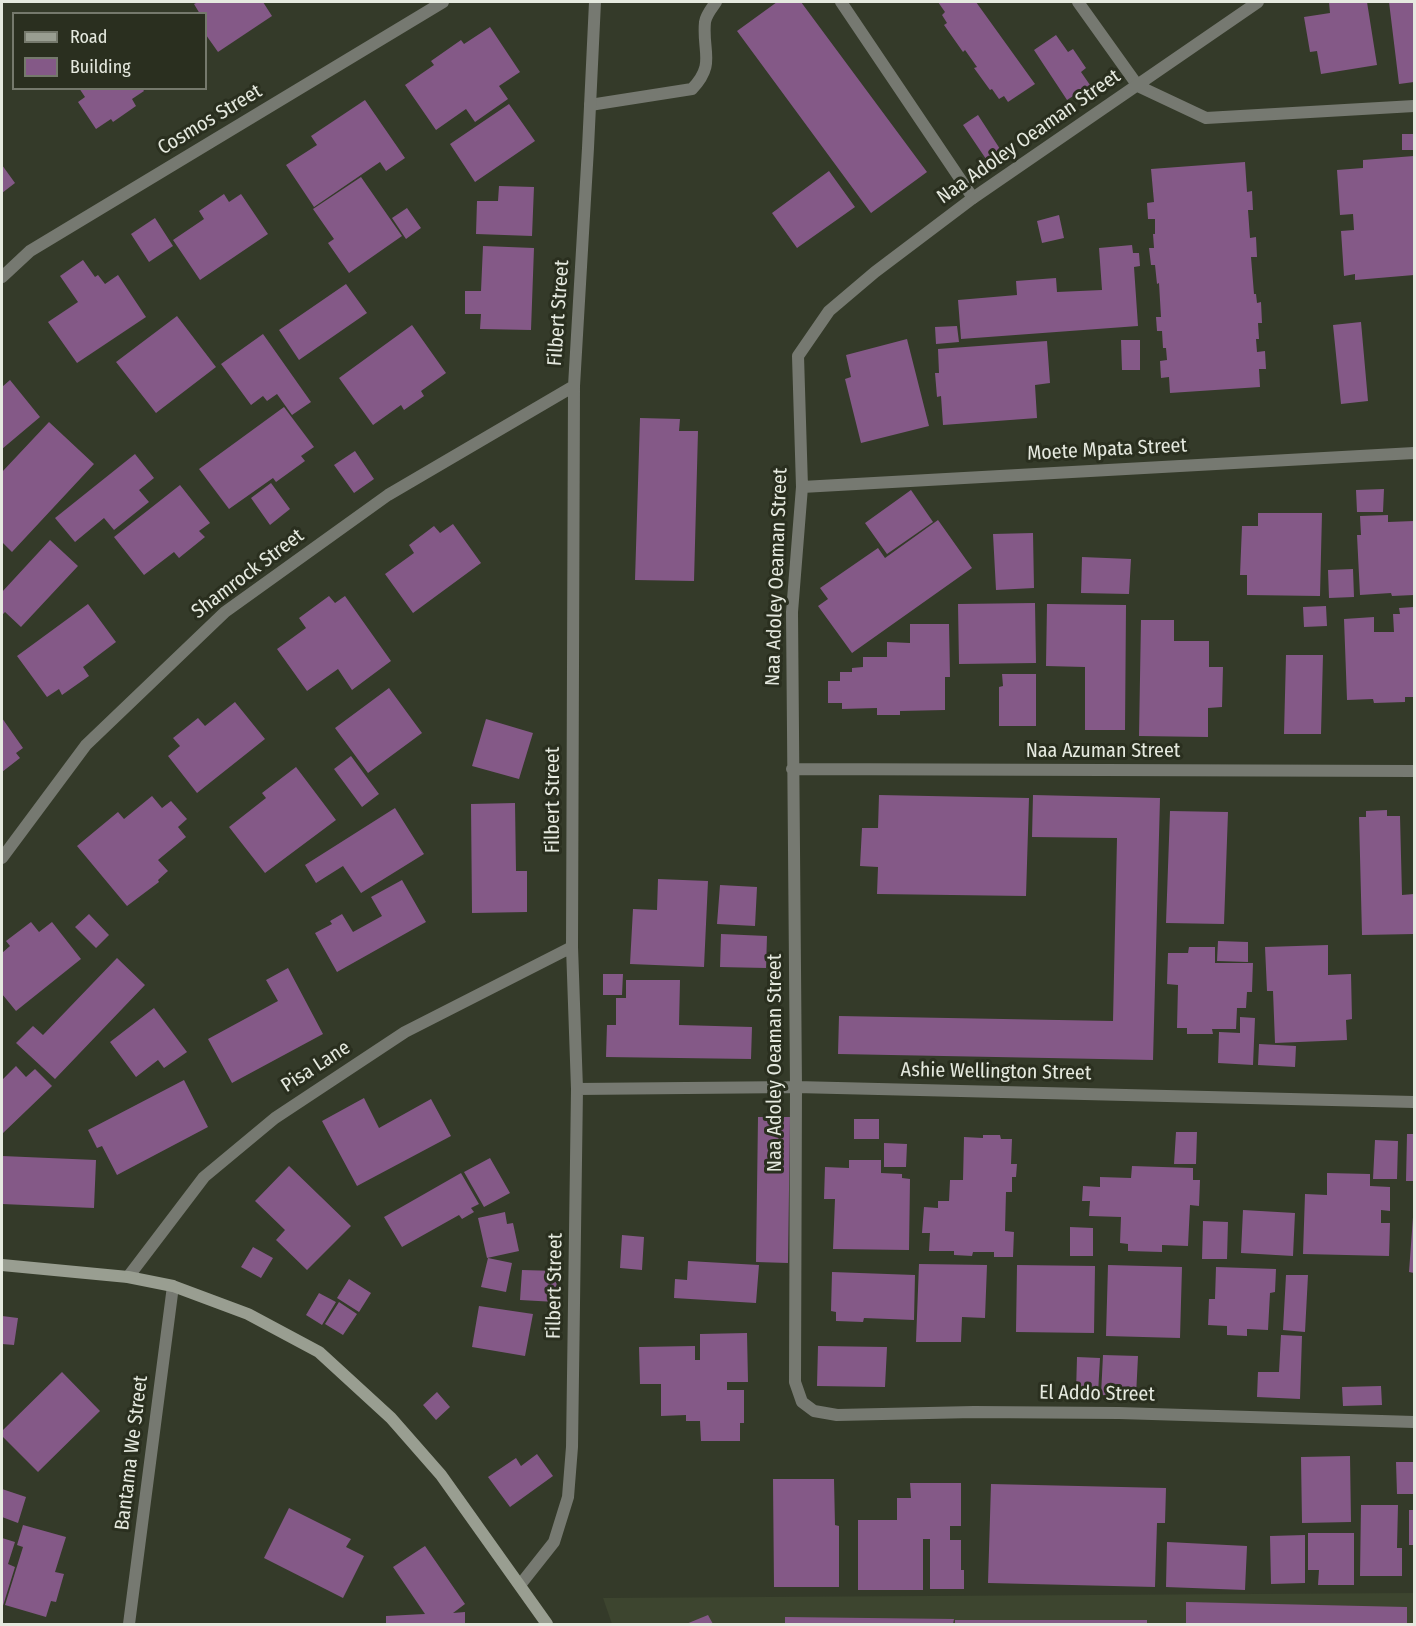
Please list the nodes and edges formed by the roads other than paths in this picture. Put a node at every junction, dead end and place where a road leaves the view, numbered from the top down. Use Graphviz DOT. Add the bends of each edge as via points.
graph roads {
  1 [pos="442,2"];
  2 [pos="594,2"];
  3 [pos="716,2"];
  4 [pos="841,2"];
  5 [pos="1078,2"];
  6 [pos="1258,2"];
  7 [pos="1138,86"];
  8 [pos="590,105"];
  9 [pos="1414,106"];
  10 [pos="973,198"];
  11 [pos="2,276"];
  12 [pos="574,386"];
  13 [pos="1414,453"];
  14 [pos="802,487"];
  15 [pos="792,770"];
  16 [pos="1414,771"];
  17 [pos="2,858"];
  18 [pos="572,947"];
  19 [pos="796,1087"];
  20 [pos="577,1089"];
  21 [pos="1414,1102"];
  22 [pos="2,1265"];
  23 [pos="128,1277"];
  24 [pos="173,1286"];
  25 [pos="795,1382"];
  26 [pos="1414,1422"];
  27 [pos="520,1585"];
  28 [pos="129,1624"];
  29 [pos="547,1624"];
  1 -- 11 [label="street, Cosmos Street" via="30,251"];
  2 -- 8 [label="street, Filbert Street"];
  3 -- 8 [label="street" via="705,20 706,68 692,89"];
  4 -- 10 [label="street"];
  5 -- 7 [label="street"];
  6 -- 7 [label="street, Naa Adoley Oeaman Street"];
  7 -- 9 [label="street" via="1206,118"];
  7 -- 10 [label="street, Naa Adoley Oeaman Street"];
  8 -- 12 [label="street, Filbert Street"];
  10 -- 14 [label="street, Naa Adoley Oeaman Street" via="829,311 798,356"];
  12 -- 17 [label="street, Shamrock Street" via="388,495 225,612 86,745"];
  12 -- 18 [label="street, Filbert Street"];
  13 -- 14 [label="street, Moete Mpata Street"];
  14 -- 15 [label="street, Naa Adoley Oeaman Street" via="792,612"];
  15 -- 16 [label="street, Naa Azuman Street"];
  15 -- 19 [label="street, Naa Adoley Oeaman Street"];
  18 -- 20 [label="street, Filbert Street"];
  18 -- 23 [label="street, Pisa Lane" via="405,1032 274,1118 204,1177"];
  19 -- 20 [label="street, Ashie Wellington Street"];
  19 -- 21 [label="street, Ashie Wellington Street"];
  19 -- 25 [label="street, Naa Adoley Oeaman Street"];
  20 -- 27 [label="street, Filbert Street" via="568,1497 554,1542"];
  22 -- 23 [label="main road"];
  23 -- 24 [label="main road"];
  24 -- 27 [label="main road" via="248,1314 319,1352 391,1418 434,1467"];
  24 -- 28 [label="street, Bantama We Street"];
  25 -- 26 [label="street, El Addo Street" via="802,1402 814,1411 837,1415 1108,1413"];
  27 -- 29 [label="main road"];
}
